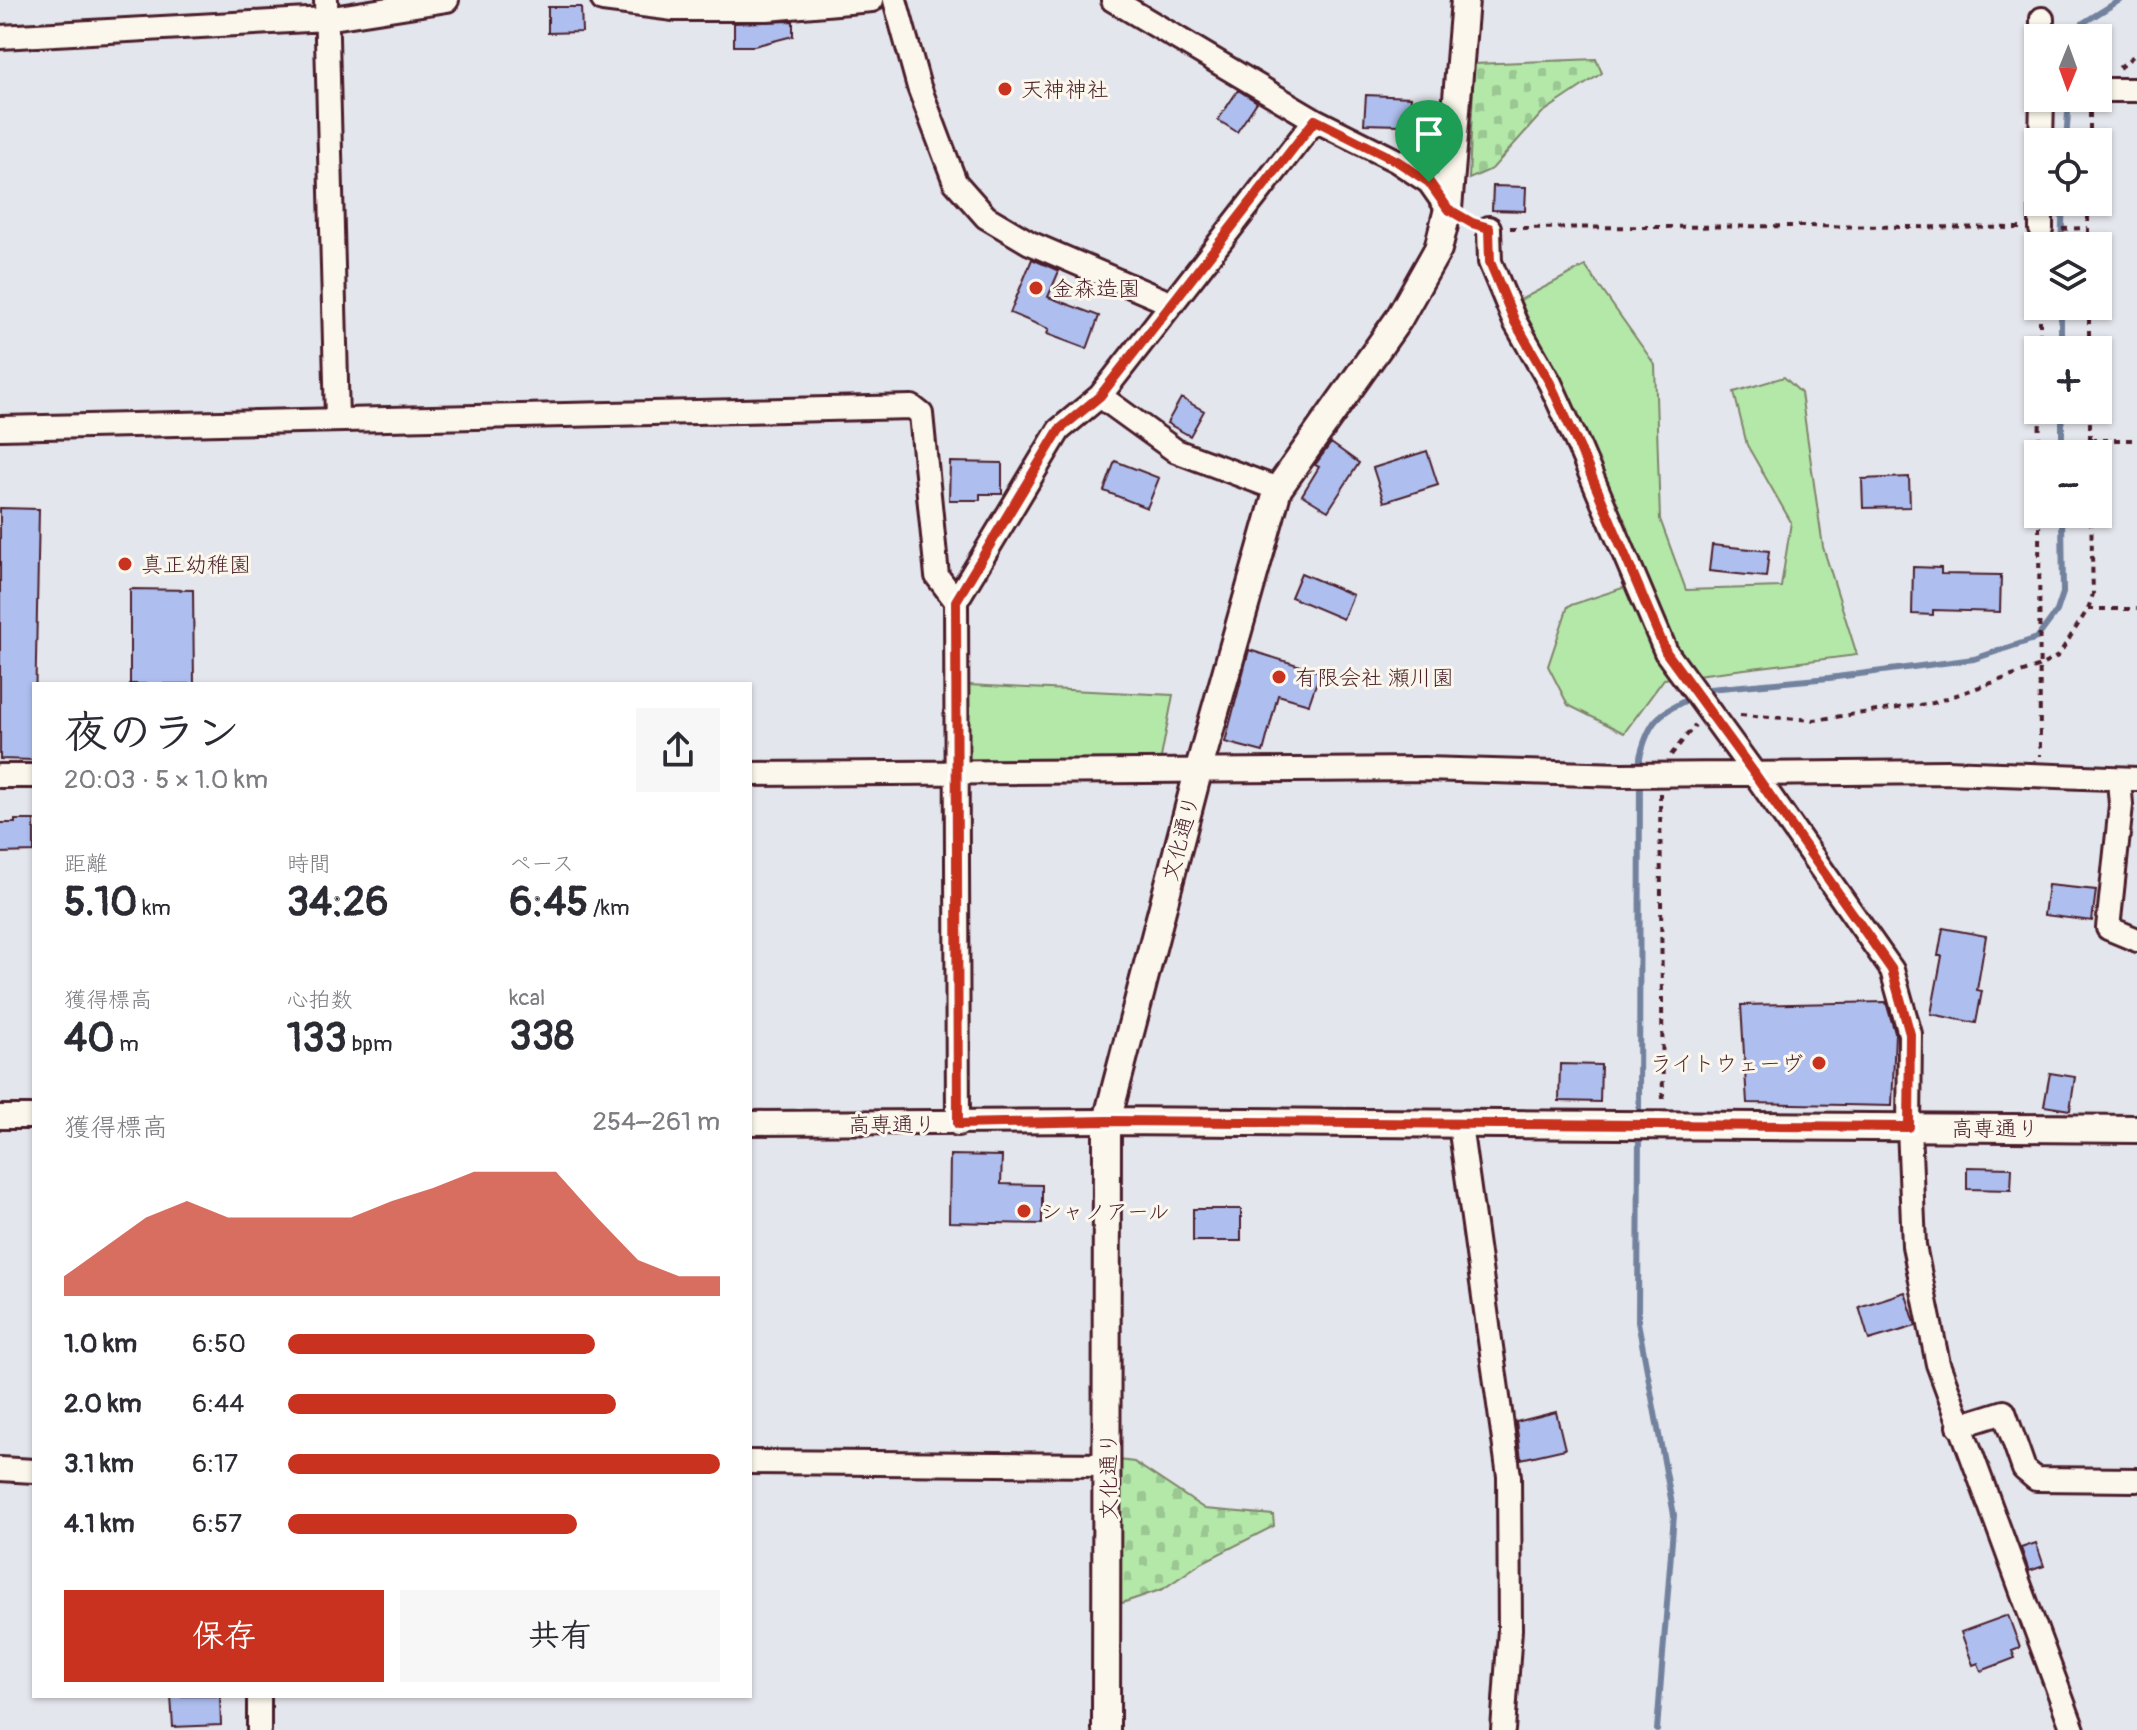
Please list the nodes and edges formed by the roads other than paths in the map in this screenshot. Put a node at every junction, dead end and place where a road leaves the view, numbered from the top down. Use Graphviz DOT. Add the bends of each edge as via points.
graph roads {
  1 [pos="447,0"];
  2 [pos="603,0"];
  3 [pos="872,0"];
  4 [pos="895,0"];
  5 [pos="1113,0"];
  6 [pos="1465,0"];
  7 [pos="326,10"];
  8 [pos="0,37"];
  9 [pos="2112,90"];
  10 [pos="2137,90"];
  11 [pos="1315,120"];
  12 [pos="1448,209"];
  13 [pos="2041,216"];
  14 [pos="1489,228"];
  15 [pos="2041,229"];
  16 [pos="1172,304"];
  17 [pos="1100,396"];
  18 [pos="337,419"];
  19 [pos="0,428"];
  20 [pos="1278,489"];
  21 [pos="956,601"];
  22 [pos="1198,772"];
  23 [pos="957,773"];
  24 [pos="1754,773"];
  25 [pos="752,774"];
  26 [pos="0,776"];
  27 [pos="32,776"];
  28 [pos="2128,779"];
  29 [pos="2137,940"];
  30 [pos="0,1117"];
  31 [pos="32,1117"];
  32 [pos="1107,1121"];
  33 [pos="752,1123"];
  34 [pos="958,1124"];
  35 [pos="1460,1125"];
  36 [pos="1909,1127"];
  37 [pos="2137,1129"];
  38 [pos="1959,1426"];
  39 [pos="752,1462"];
  40 [pos="1108,1465"];
  41 [pos="0,1469"];
  42 [pos="32,1471"];
  43 [pos="2137,1480"];
  44 [pos="259,1698"];
  45 [pos="259,1730"];
  46 [pos="1106,1730"];
  47 [pos="1503,1730"];
  48 [pos="2073,1730"];
  1 -- 7 [label="street"];
  2 -- 3 [label="street" via="674,9 767,9"];
  4 -- 16 [label="street" via="919,87 955,182 986,217 1030,243"];
  5 -- 11 [label="street"];
  6 -- 12 [label="street, 文化通り"];
  7 -- 8 [label="street"];
  7 -- 18 [label="street"];
  9 -- 10 [label="street"];
  11 -- 12 [label="street" via="1429,182"];
  11 -- 16 [label="street"];
  12 -- 20 [label="street, 文化通り" via="1438,249 1398,320"];
  13 -- 15 [label="street"];
  14 -- 24 [label="street" via="1490,262 1515,322 1550,383 1666,652"];
  16 -- 17 [label="street"];
  17 -- 20 [label="street" via="1176,451"];
  17 -- 21 [label="street" via="1059,430"];
  18 -- 19 [label="street"];
  18 -- 21 [label="street" via="912,407 921,414 937,576"];
  20 -- 22 [label="street, 文化通り"];
  21 -- 23 [label="street"];
  22 -- 23 [label="street"];
  22 -- 24 [label="street"];
  22 -- 32 [label="street, 文化通り"];
  23 -- 25 [label="street"];
  23 -- 34 [label="street"];
  24 -- 28 [label="street" via="1946,772"];
  24 -- 36 [label="street" via="1892,970 1910,1034"];
  26 -- 27 [label="street"];
  28 -- 29 [label="street" via="2108,928"];
  30 -- 31 [label="street"];
  32 -- 34 [label="street, 高専通り"];
  32 -- 35 [label="street, 高専通り"];
  32 -- 40 [label="street, 文化通り"];
  33 -- 34 [label="street, 高専通り"];
  35 -- 36 [label="street, 高専通り"];
  35 -- 47 [label="street" via="1509,1476 1510,1629"];
  36 -- 37 [label="street, 高専通り"];
  36 -- 38 [label="street" via="1914,1246 1938,1364"];
  38 -- 43 [label="street" via="2004,1412 2024,1469 2036,1479"];
  38 -- 48 [label="street"];
  39 -- 40 [label="street"];
  40 -- 46 [label="street, 文化通り"];
  41 -- 42 [label="street"];
  44 -- 45 [label="street"];
}
